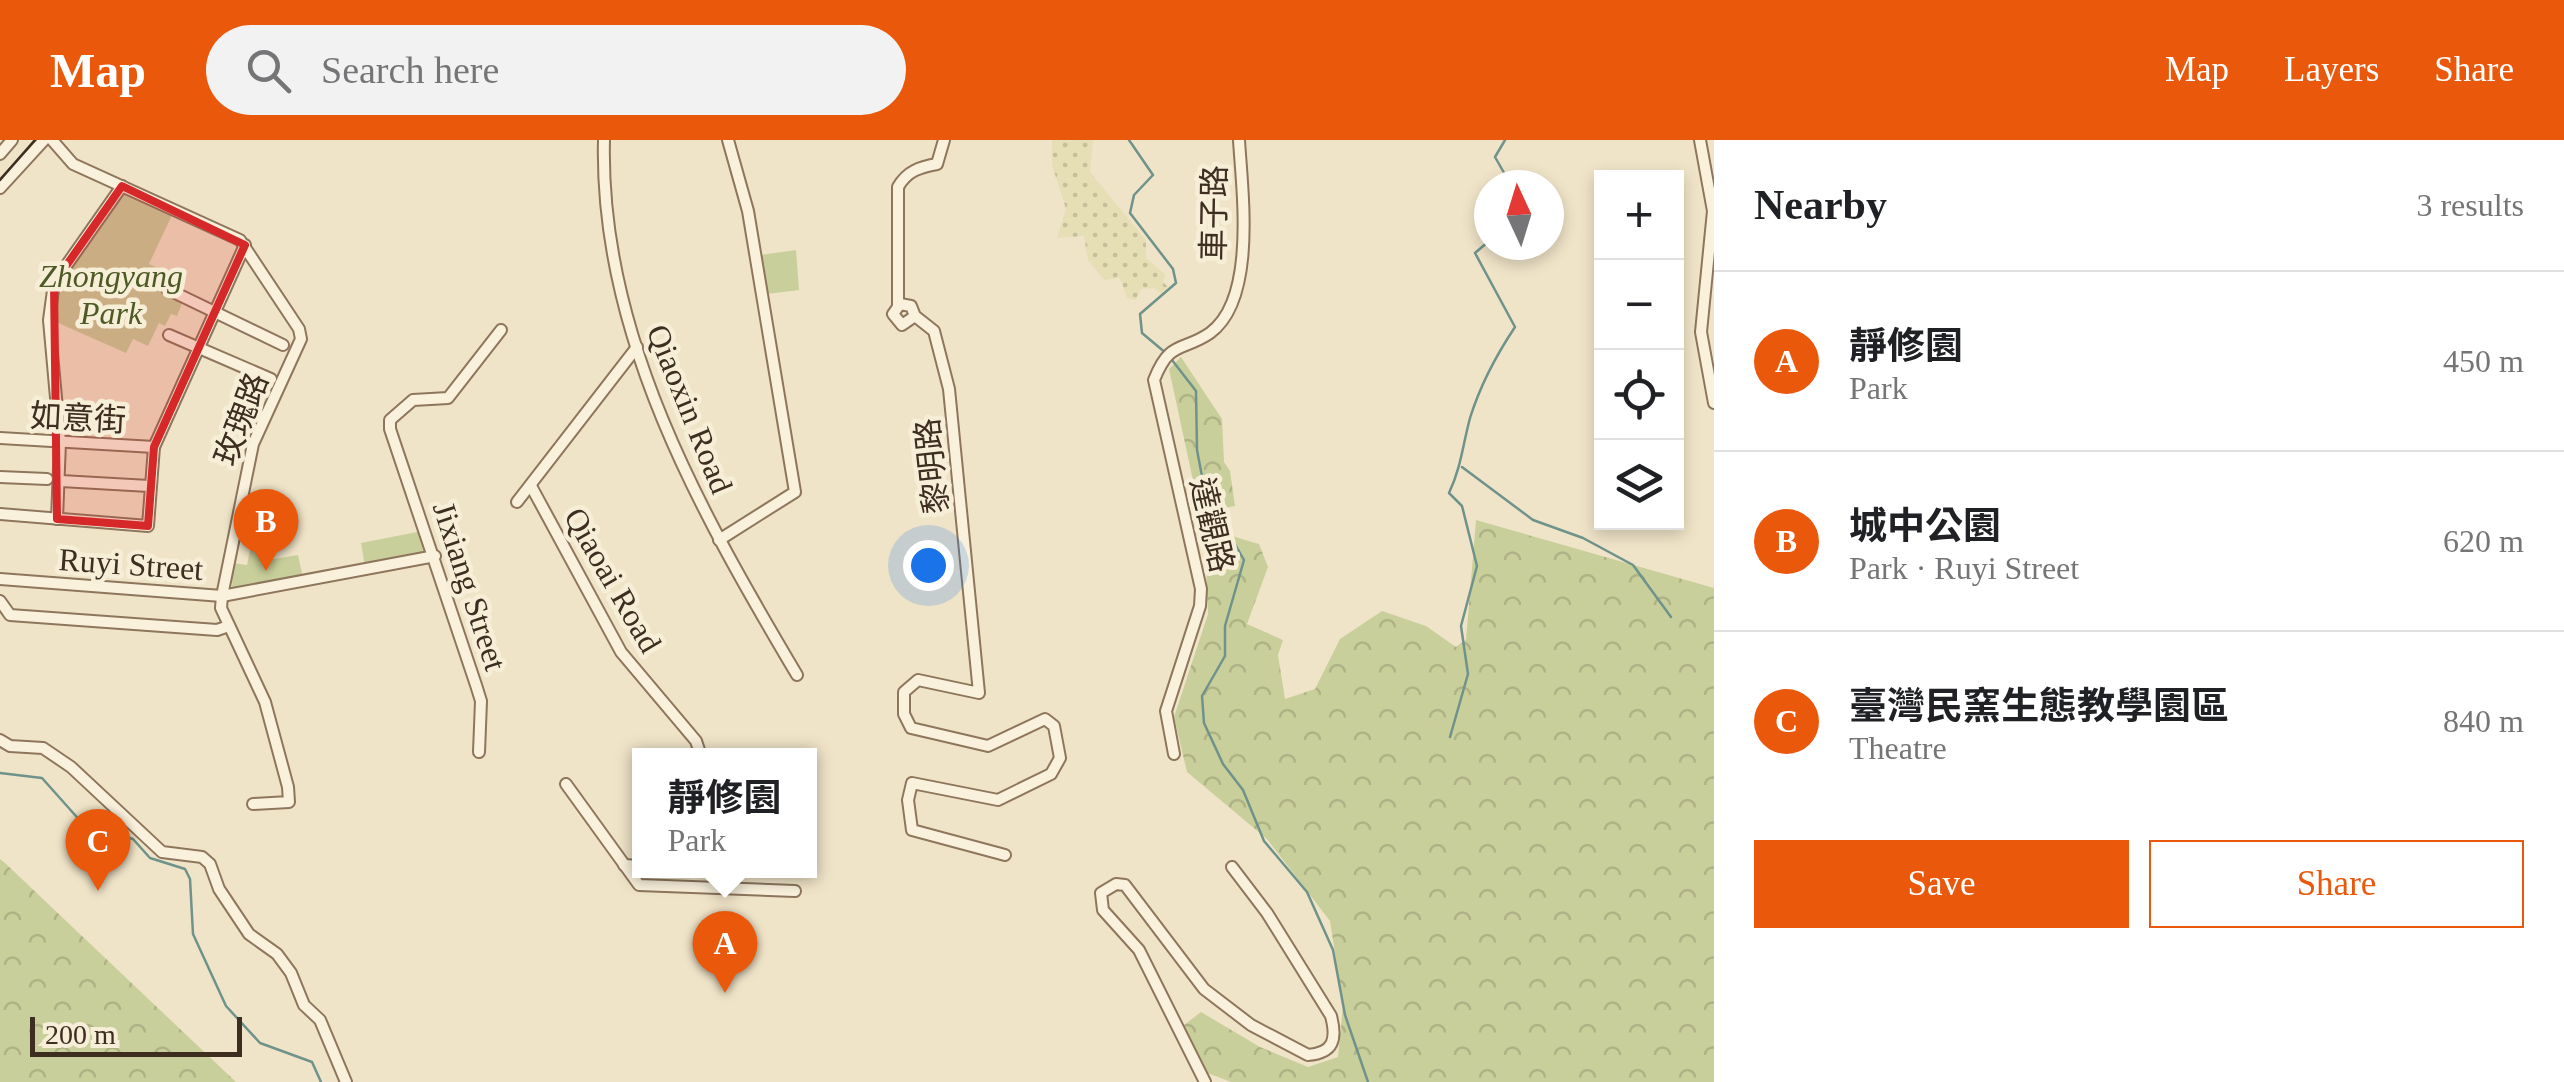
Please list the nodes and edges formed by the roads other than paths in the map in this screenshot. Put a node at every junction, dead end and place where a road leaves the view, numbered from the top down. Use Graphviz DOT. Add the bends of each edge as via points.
graph roads {
  1 [pos="10,140"];
  2 [pos="604,140"];
  3 [pos="728,140"];
  4 [pos="944,140"];
  5 [pos="1239,140"];
  6 [pos="1700,140"];
  7 [pos="52,141"];
  8 [pos="0,151"];
  9 [pos="122,186"];
  10 [pos="0,188"];
  11 [pos="1713,196"];
  12 [pos="1714,226"];
  13 [pos="246,245"];
  14 [pos="167,289"];
  15 [pos="901,305"];
  16 [pos="215,313"];
  17 [pos="913,320"];
  18 [pos="502,330"];
  19 [pos="169,336"];
  20 [pos="284,345"];
  21 [pos="636,347"];
  22 [pos="199,348"];
  23 [pos="1161,363"];
  24 [pos="271,379"];
  25 [pos="1714,403"];
  26 [pos="0,438"];
  27 [pos="60,442"];
  28 [pos="154,447"];
  29 [pos="0,477"];
  30 [pos="47,479"];
  31 [pos="61,481"];
  32 [pos="149,486"];
  33 [pos="531,486"];
  34 [pos="516,502"];
  35 [pos="0,514"];
  36 [pos="57,519"];
  37 [pos="719,540"];
  38 [pos="434,556"];
  39 [pos="0,580"];
  40 [pos="222,596"];
  41 [pos="0,601"];
  42 [pos="230,626"];
  43 [pos="797,674"];
  44 [pos="0,740"];
  45 [pos="698,748"];
  46 [pos="479,752"];
  47 [pos="1174,754"];
  48 [pos="566,784"];
  49 [pos="252,804"];
  50 [pos="1005,855"];
  51 [pos="624,865"];
  52 [pos="632,866"];
  53 [pos="1232,867"];
  54 [pos="632,876"];
  55 [pos="634,878"];
  56 [pos="795,891"];
  57 [pos="346,1082"];
  58 [pos="1204,1082"];
  1 -- 8 [label="street"];
  2 -- 21 [label="street, Qiaoxin Road" via="610,258"];
  3 -- 37 [label="street" via="748,212 795,492"];
  4 -- 15 [label="street, 黎明路" via="937,164 920,167 898,187"];
  5 -- 23 [label="street, 車子路" via="1244,229 1227,316"];
  6 -- 11 [label="street"];
  7 -- 9 [label="street" via="73,164"];
  7 -- 10 [label="street"];
  9 -- 13 [label="street"];
  9 -- 27 [label="street" via="54,283 49,320"];
  11 -- 12 [label="street"];
  12 -- 25 [label="street" via="1701,332"];
  13 -- 16 [label="street, 如意街"];
  13 -- 40 [label="street, 玫瑰路" via="301,339 253,444"];
  14 -- 16 [label="street"];
  15 -- 17 [label="street, 黎明路" via="911,306"];
  15 -- 17 [label="street, 黎明路" via="893,314 896,322"];
  16 -- 20 [label="street"];
  16 -- 22 [label="street, 如意街"];
  17 -- 50 [label="street, 黎明路" via="934,330 949,389 979,693 918,680 904,692 904,714 911,728 988,746 1044,720 1054,726 1060,758 1051,774 998,800 918,781 909,788 912,830"];
  18 -- 38 [label="street, Jixiang Street" via="448,398 413,400 390,420"];
  19 -- 22 [label="street"];
  21 -- 33 [label="street"];
  21 -- 37 [label="street, Qiaoxin Road"];
  22 -- 24 [label="street"];
  22 -- 28 [label="street, 如意街"];
  23 -- 47 [label="street, 達觀路" via="1154,380 1158,403 1202,589 1166,711"];
  26 -- 27 [label="street, 如意街"];
  27 -- 28 [label="street, 如意街"];
  27 -- 31 [label="street"];
  28 -- 32 [label="street, 如意街"];
  29 -- 30 [label="street"];
  31 -- 32 [label="street"];
  31 -- 36 [label="street"];
  32 -- 36 [label="street, 如意街" via="148,526"];
  33 -- 34 [label="street"];
  33 -- 45 [label="street, Qiaoai Road" via="621,652"];
  35 -- 36 [label="street"];
  37 -- 43 [label="street, Qiaoxin Road"];
  38 -- 40 [label="street, Ruyi Street"];
  38 -- 46 [label="street, Jixiang Street" via="481,701"];
  39 -- 40 [label="street, Ruyi Street"];
  40 -- 42 [label="street, 玫瑰路"];
  41 -- 42 [label="street" via="10,615"];
  42 -- 49 [label="street, 玫瑰路" via="265,702 288,787 289,802"];
  44 -- 57 [label="street" via="42,748 162,852 210,864 250,934 277,954 304,1005 320,1020"];
  48 -- 51 [label="street"];
  51 -- 52 [label="street"];
  51 -- 54 [label="street"];
  53 -- 58 [label="street" via="1331,1016 1336,1034 1321,1054 1308,1055 1224,1008 1125,885 1101,893 1103,910 1139,950"];
  55 -- 56 [label="street" via="648,888"];
}
